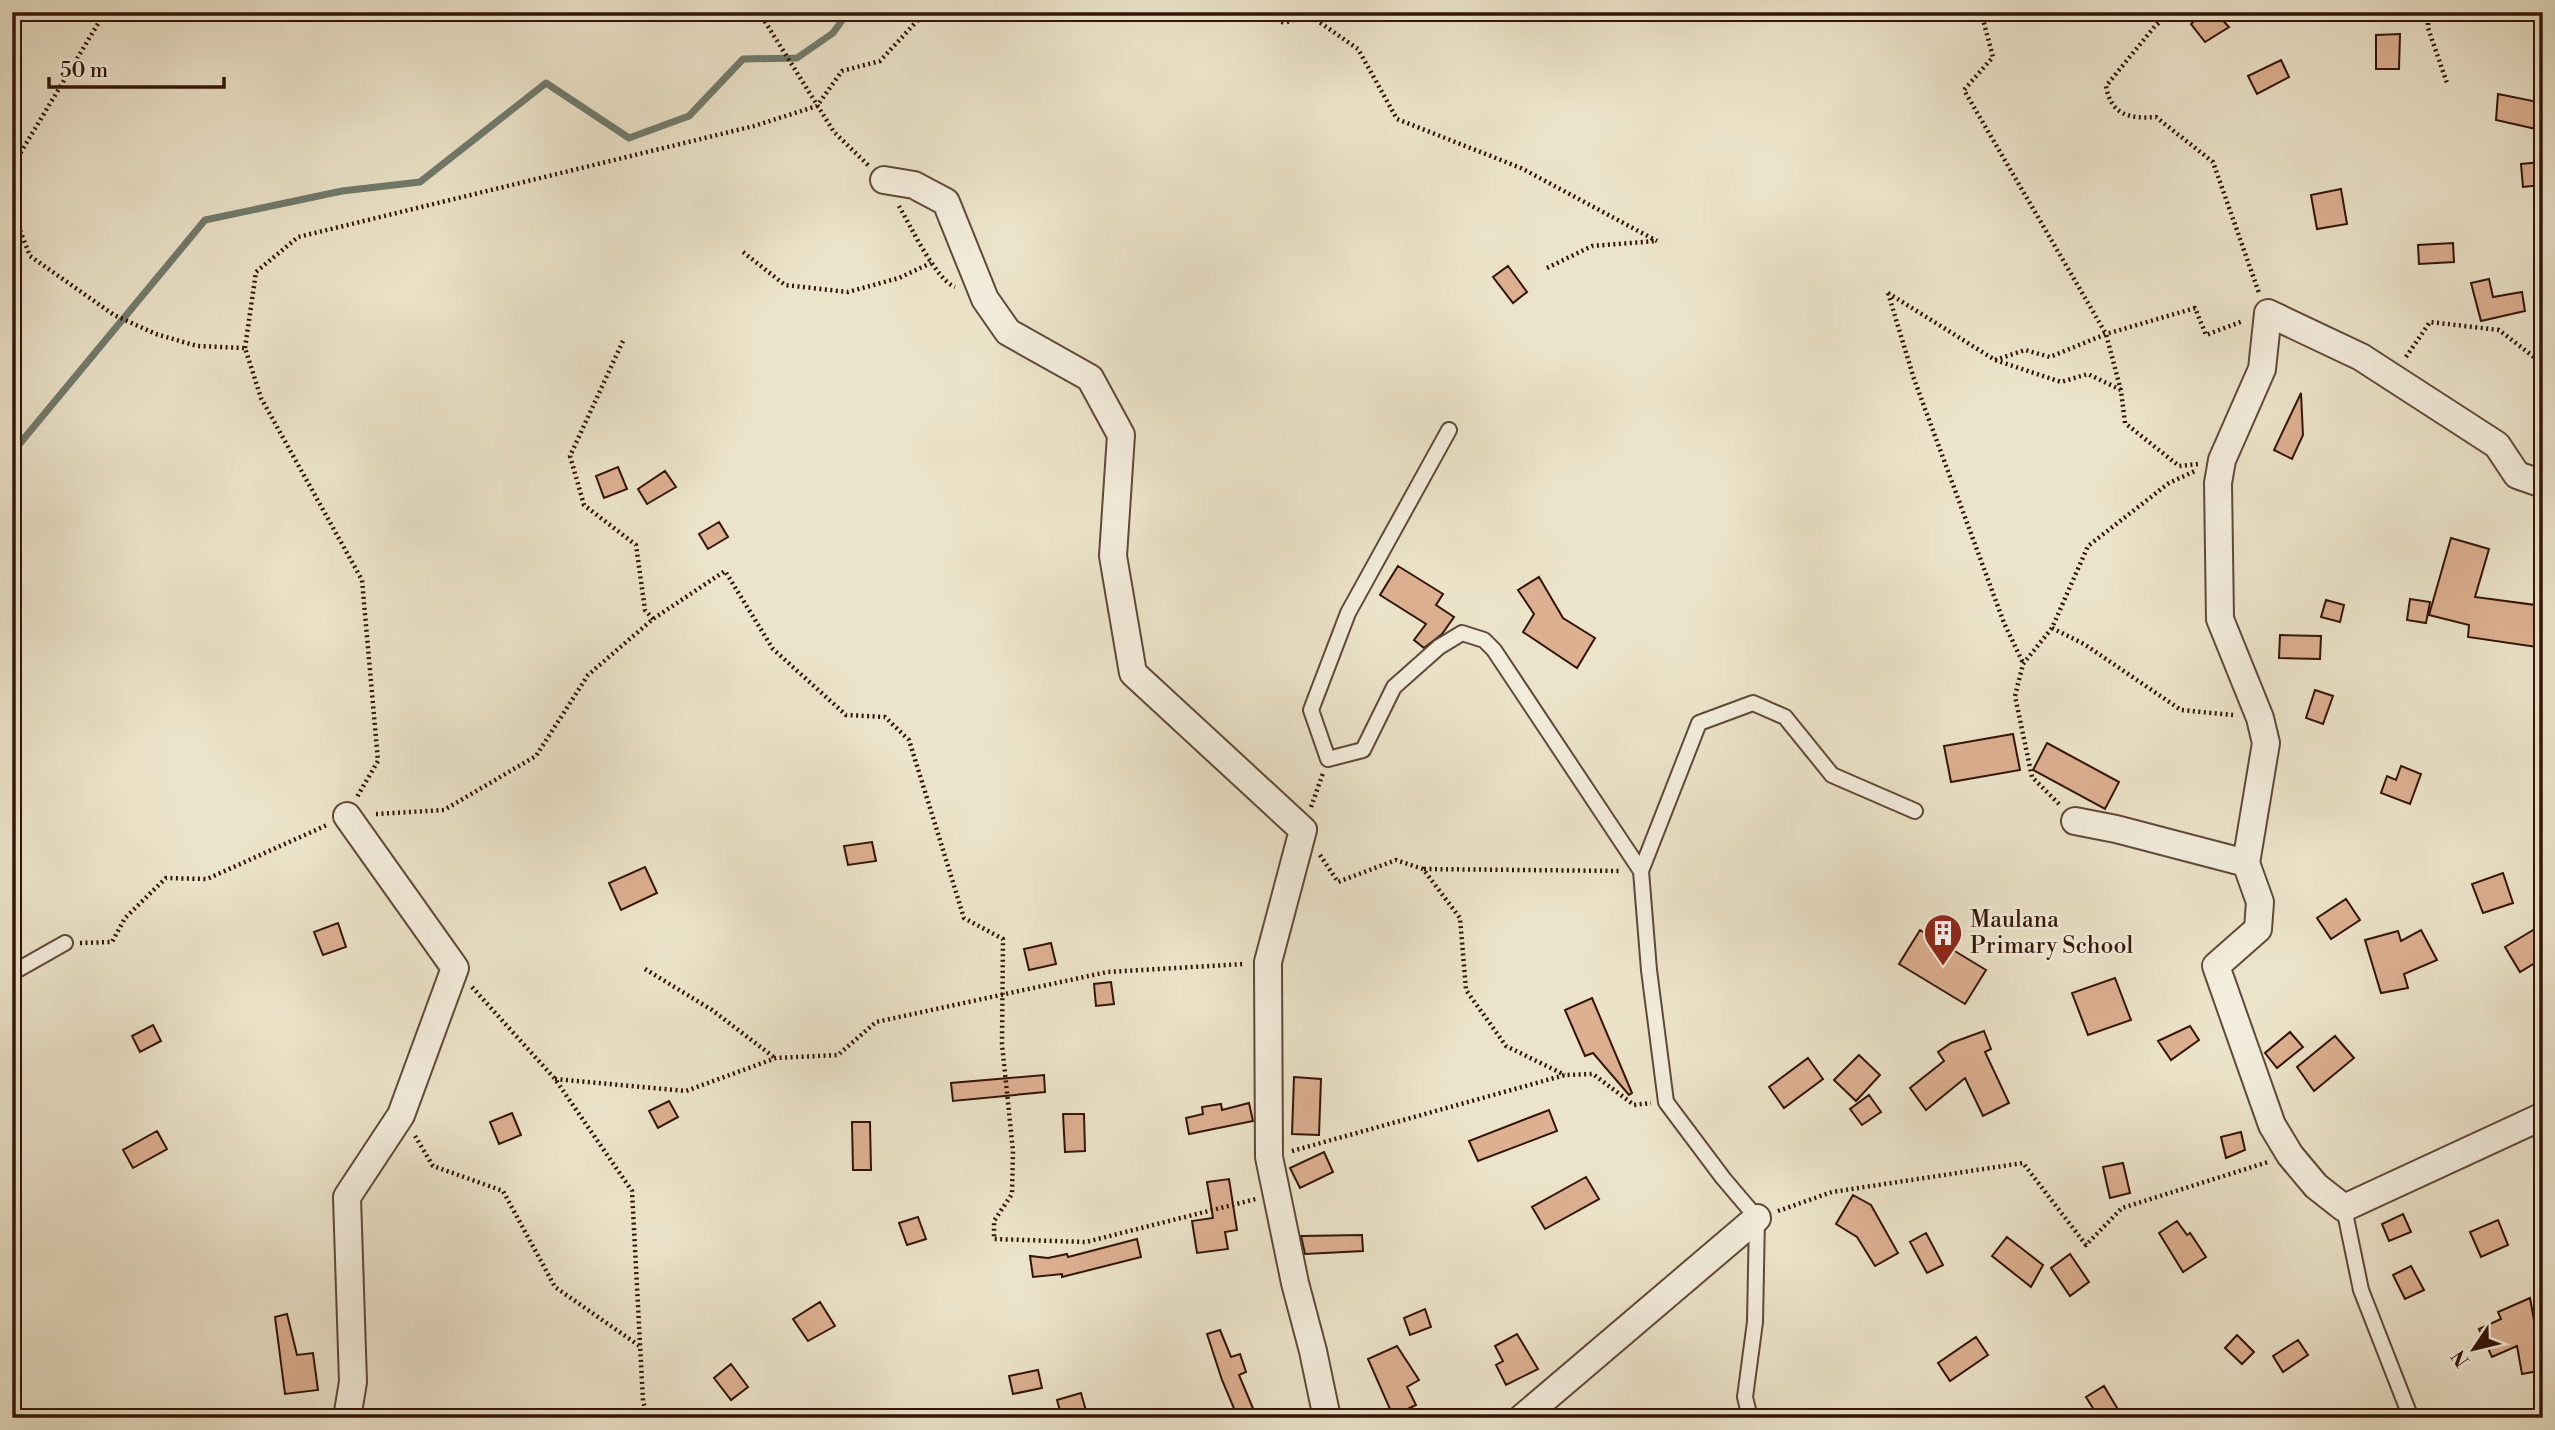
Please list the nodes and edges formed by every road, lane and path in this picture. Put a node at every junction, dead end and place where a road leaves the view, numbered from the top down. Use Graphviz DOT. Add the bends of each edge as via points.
graph roads {
  1 [pos="104,12"];
  2 [pos="759,12"];
  3 [pos="936,12"];
  4 [pos="1262,12"];
  5 [pos="1981,12"];
  6 [pos="2171,12"];
  7 [pos="2428,12"];
  8 [pos="1309,14"];
  9 [pos="2447,83"];
  10 [pos="817,106"];
  11 [pos="12,167"];
  12 [pos="884,180"];
  13 [pos="12,210"];
  14 [pos="743,253"];
  15 [pos="931,263"];
  16 [pos="1547,268"];
  17 [pos="985,299"];
  18 [pos="2267,313"];
  19 [pos="2106,334"];
  20 [pos="623,341"];
  21 [pos="244,348"];
  22 [pos="1994,360"];
  23 [pos="2543,364"];
  24 [pos="2391,378"];
  25 [pos="2121,391"];
  26 [pos="1449,430"];
  27 [pos="2222,460"];
  28 [pos="2543,484"];
  29 [pos="653,619"];
  30 [pos="2052,628"];
  31 [pos="2023,664"];
  32 [pos="2260,718"];
  33 [pos="1328,759"];
  34 [pos="1915,811"];
  35 [pos="347,816"];
  36 [pos="2075,821"];
  37 [pos="1303,830"];
  38 [pos="2246,863"];
  39 [pos="1423,869"];
  40 [pos="1641,871"];
  41 [pos="65,943"];
  42 [pos="1268,962"];
  43 [pos="455,968"];
  44 [pos="645,969"];
  45 [pos="12,973"];
  46 [pos="1004,995"];
  47 [pos="776,1058"];
  48 [pos="1565,1075"];
  49 [pos="555,1079"];
  50 [pos="1666,1102"];
  51 [pos="401,1115"];
  52 [pos="2543,1116"];
  53 [pos="2290,1155"];
  54 [pos="1269,1157"];
  55 [pos="1278,1195"];
  56 [pos="2344,1209"];
  57 [pos="1757,1218"];
  58 [pos="641,1347"];
  59 [pos="347,1418"];
  60 [pos="648,1418"];
  61 [pos="1327,1418"];
  62 [pos="1522,1418"];
  63 [pos="1750,1418"];
  64 [pos="2411,1418"];
  1 -- 11 [label="path"];
  2 -- 10 [label="path"];
  3 -- 10 [label="path" via="917,21 880,61 842,71"];
  4 -- 8 [label="path" via="1284,23"];
  5 -- 19 [label="path" via="1993,57 1964,90"];
  6 -- 18 [label="path" via="2106,86 2108,99 2117,111 2136,119 2156,117 2213,162"];
  7 -- 9 [label="path" via="2428,28"];
  8 -- 16 [label="path" via="1359,49 1397,119 1521,168 1657,241 1592,246"];
  10 -- 12 [label="path" via="834,132"];
  10 -- 21 [label="path" via="754,126 298,237 256,272"];
  12 -- 15 [label="path"];
  12 -- 17 [label="street" via="914,185 946,202"];
  13 -- 21 [label="path" via="30,256 114,315 198,346"];
  14 -- 15 [label="path" via="785,285 848,292 899,278"];
  15 -- 17 [label="path" via="949,285"];
  17 -- 37 [label="street" via="1008,332 1090,378 1121,435 1113,556 1133,673"];
  18 -- 19 [label="path" via="2206,335 2195,308"];
  18 -- 24 [label="street" via="2361,357"];
  18 -- 27 [label="street" via="2262,369"];
  19 -- 22 [label="path" via="2050,357 2025,349"];
  19 -- 25 [label="path"];
  20 -- 29 [label="path" via="570,456 584,505 636,545 645,610"];
  21 -- 35 [label="path" via="261,398 362,580 378,761"];
  22 -- 25 [label="path" via="2061,382 2088,374"];
  22 -- 31 [label="path" via="1888,293 1914,379"];
  23 -- 24 [label="path" via="2499,330 2430,322"];
  24 -- 28 [label="street" via="2497,445 2517,475"];
  25 -- 27 [label="path" via="2125,424 2179,466"];
  26 -- 33 [label="lane" via="1348,613 1311,710"];
  27 -- 30 [label="path" via="2169,482 2088,546"];
  27 -- 32 [label="street" via="2218,483 2220,619"];
  29 -- 35 [label="path" via="588,675 536,756 444,810"];
  29 -- 46 [label="path" via="725,571 773,649 846,715 885,717 909,740 964,918 1003,939"];
  30 -- 31 [label="path"];
  30 -- 32 [label="path" via="2084,644 2181,710"];
  31 -- 36 [label="path" via="2015,696 2032,777"];
  32 -- 38 [label="street" via="2266,743"];
  33 -- 37 [label="path"];
  33 -- 40 [label="lane" via="1363,750 1394,687 1439,647 1462,633 1484,640"];
  34 -- 40 [label="lane" via="1832,775 1785,717 1753,703 1699,723"];
  35 -- 41 [label="path" via="207,879 166,878 125,918 111,942"];
  35 -- 43 [label="street"];
  36 -- 38 [label="street"];
  37 -- 39 [label="path" via="1338,882 1395,860"];
  37 -- 42 [label="street"];
  38 -- 53 [label="street" via="2260,902 2258,929 2216,966 2272,1125"];
  39 -- 40 [label="path"];
  39 -- 48 [label="path" via="1460,918 1466,989 1506,1046"];
  40 -- 50 [label="lane" via="1648,970"];
  41 -- 45 [label="lane"];
  42 -- 46 [label="path" via="1107,972"];
  42 -- 54 [label="street"];
  43 -- 49 [label="path"];
  43 -- 51 [label="street"];
  44 -- 47 [label="path" via="712,1010"];
  46 -- 47 [label="path" via="876,1022 838,1055"];
  46 -- 55 [label="path" via="1002,1044 1013,1151 1012,1194 995,1221 994,1239 1086,1242"];
  47 -- 49 [label="path" via="686,1091"];
  48 -- 50 [label="path" via="1593,1074 1634,1105"];
  48 -- 54 [label="path"];
  49 -- 58 [label="path" via="632,1191"];
  50 -- 57 [label="lane"];
  51 -- 58 [label="path" via="433,1166 503,1191 555,1287"];
  51 -- 59 [label="street" via="347,1197 353,1382"];
  52 -- 56 [label="street"];
  53 -- 56 [label="street" via="2316,1186"];
  53 -- 57 [label="path" via="2122,1208 2086,1245 2024,1163 1832,1192"];
  54 -- 55 [label="street"];
  55 -- 61 [label="street"];
  56 -- 64 [label="lane" via="2361,1290"];
  57 -- 62 [label="street"];
  57 -- 63 [label="lane" via="1755,1322 1745,1397"];
  58 -- 60 [label="path"];
}
